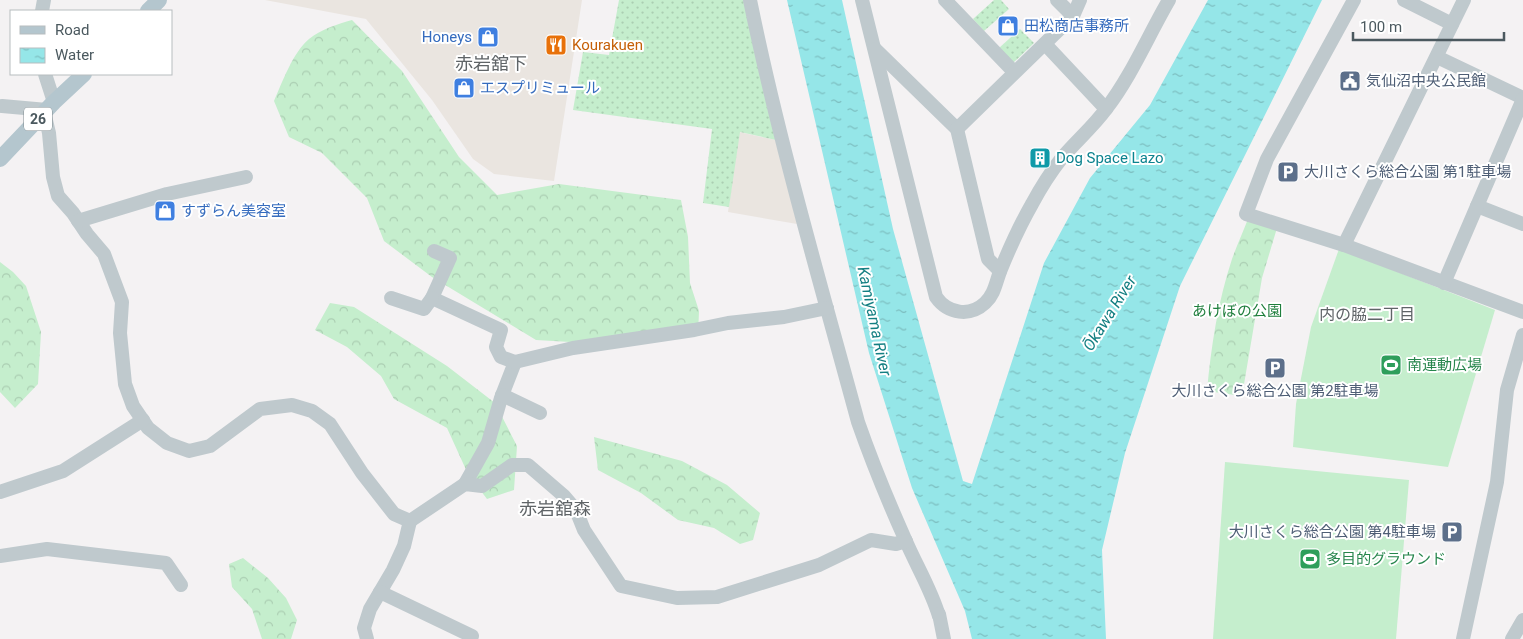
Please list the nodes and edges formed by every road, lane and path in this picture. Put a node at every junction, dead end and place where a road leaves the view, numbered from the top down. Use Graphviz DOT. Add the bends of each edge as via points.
graph roads {
  1 [pos="159,0"];
  2 [pos="750,0"];
  3 [pos="862,0"];
  4 [pos="945,0"];
  5 [pos="1057,0"];
  6 [pos="1080,0"];
  7 [pos="1169,0"];
  8 [pos="1354,0"];
  9 [pos="1404,0"];
  10 [pos="1464,0"];
  11 [pos="149,10"];
  12 [pos="1073,16"];
  13 [pos="1452,24"];
  14 [pos="1045,44"];
  15 [pos="874,48"];
  16 [pos="1437,57"];
  17 [pos="1014,72"];
  18 [pos="46,75"];
  19 [pos="83,75"];
  20 [pos="1523,99"];
  21 [pos="2,106"];
  22 [pos="48,108"];
  23 [pos="1106,109"];
  24 [pos="958,128"];
  25 [pos="0,159"];
  26 [pos="246,177"];
  27 [pos="1477,206"];
  28 [pos="78,221"];
  29 [pos="1523,224"];
  30 [pos="1344,245"];
  31 [pos="434,250"];
  32 [pos="1000,271"];
  33 [pos="1444,283"];
  34 [pos="391,298"];
  35 [pos="432,298"];
  36 [pos="827,308"];
  37 [pos="1523,312"];
  38 [pos="1523,335"];
  39 [pos="515,362"];
  40 [pos="502,395"];
  41 [pos="540,413"];
  42 [pos="143,420"];
  43 [pos="465,484"];
  44 [pos="0,492"];
  45 [pos="410,521"];
  46 [pos="906,541"];
  47 [pos="0,556"];
  48 [pos="181,585"];
  49 [pos="380,592"];
  50 [pos="1523,620"];
  51 [pos="367,639"];
  52 [pos="470,639"];
  53 [pos="944,639"];
  54 [pos="1463,639"];
  55 [pos="1512,639"];
  1 -- 11 [label="main road"];
  2 -- 36 [label="street" via="785,152"];
  3 -- 15 [label="street"];
  4 -- 17 [label="street"];
  5 -- 12 [label="street"];
  6 -- 12 [label="street"];
  7 -- 23 [label="street" via="1135,65"];
  8 -- 30 [label="street" via="1267,160 1246,214"];
  9 -- 13 [label="street"];
  10 -- 13 [label="street"];
  12 -- 14 [label="street"];
  13 -- 16 [label="street"];
  14 -- 17 [label="street"];
  14 -- 23 [label="street"];
  15 -- 24 [label="street"];
  15 -- 32 [label="street" via="936,297 942,306 952,311 975,310 992,296"];
  16 -- 20 [label="street"];
  16 -- 30 [label="street"];
  17 -- 24 [label="street"];
  18 -- 22 [label="street"];
  19 -- 22 [label="main road, 26"];
  20 -- 27 [label="street"];
  21 -- 22 [label="street"];
  22 -- 25 [label="main road, 26"];
  22 -- 28 [label="street" via="52,177 58,196"];
  23 -- 32 [label="street" via="1060,160 1037,196"];
  24 -- 32 [label="street" via="988,259"];
  26 -- 28 [label="street" via="167,194"];
  27 -- 29 [label="street"];
  27 -- 33 [label="street"];
  28 -- 42 [label="street" via="104,254 122,302 120,333 125,384"];
  30 -- 33 [label="street"];
  31 -- 35 [label="street" via="450,258"];
  33 -- 37 [label="street"];
  34 -- 35 [label="street" via="424,309"];
  35 -- 39 [label="street" via="501,330 496,347 501,357"];
  36 -- 39 [label="street" via="573,348"];
  36 -- 46 [label="street" via="870,458"];
  38 -- 54 [label="street" via="1507,390 1497,482"];
  39 -- 40 [label="street"];
  40 -- 41 [label="street"];
  40 -- 43 [label="street" via="488,443"];
  42 -- 44 [label="street" via="63,471"];
  42 -- 45 [label="street" via="167,443 189,451 210,446 260,409 292,404 312,411 330,424 394,514"];
  43 -- 45 [label="street"];
  43 -- 46 [label="street" via="482,486 512,466 528,465 576,510 584,530 621,586 677,598 717,597 749,588 819,565 871,540 896,544"];
  45 -- 49 [label="street" via="404,546"];
  46 -- 53 [label="street" via="934,598"];
  47 -- 48 [label="street" via="47,549 166,563"];
  49 -- 51 [label="street" via="364,628"];
  49 -- 52 [label="street" via="472,636"];
  50 -- 55 [label="street"];
}
